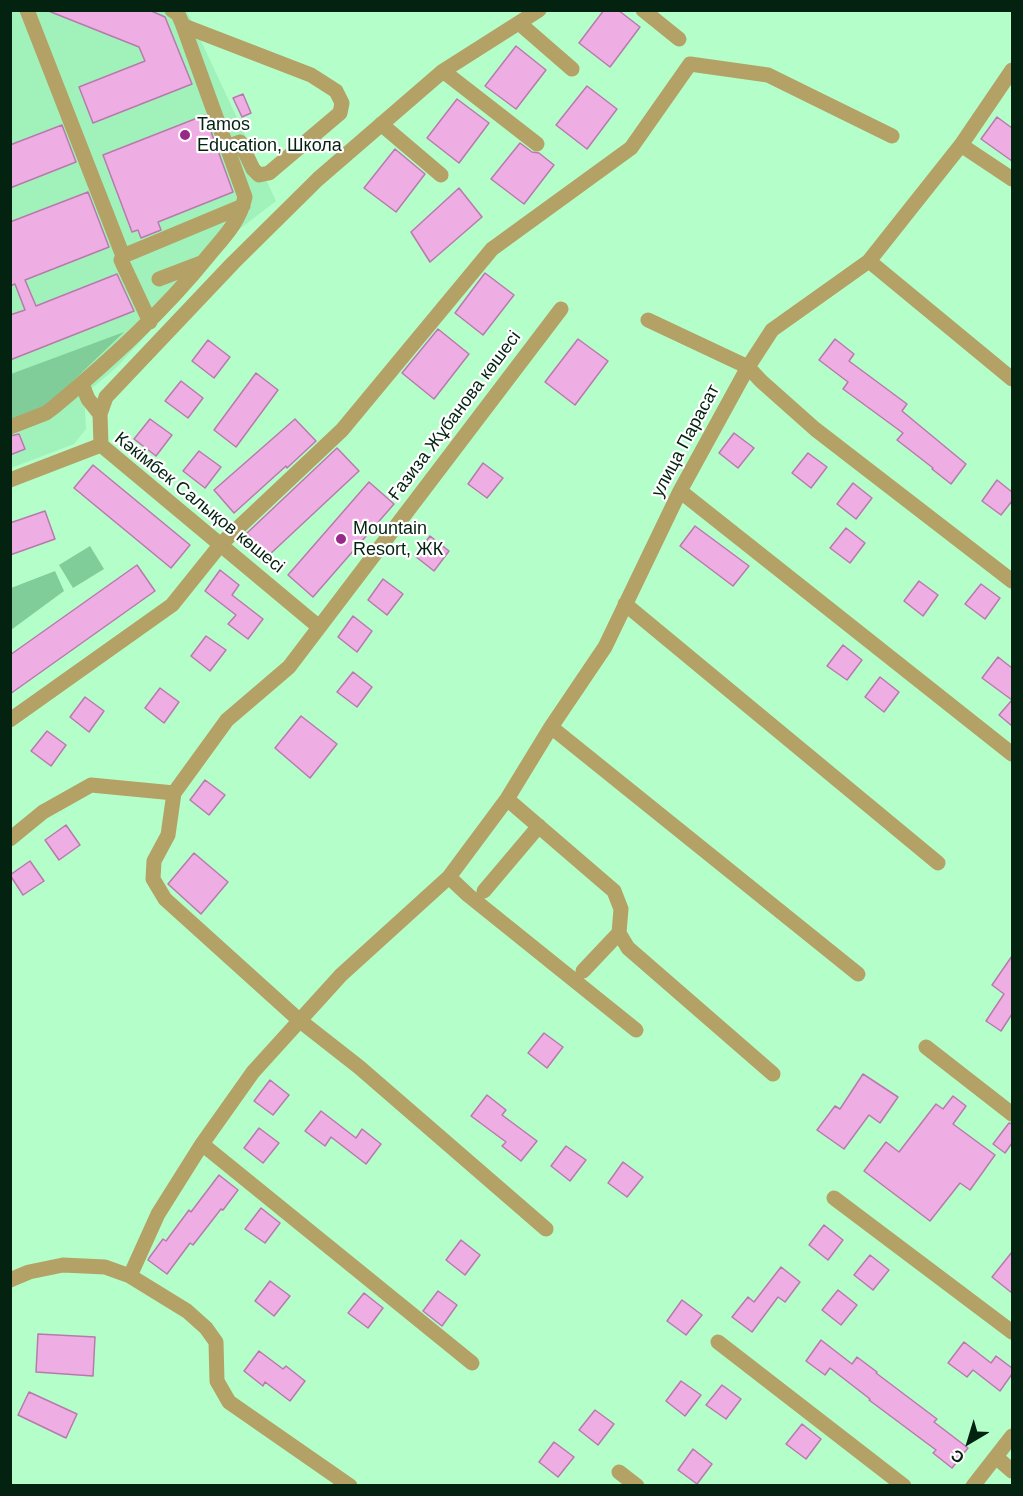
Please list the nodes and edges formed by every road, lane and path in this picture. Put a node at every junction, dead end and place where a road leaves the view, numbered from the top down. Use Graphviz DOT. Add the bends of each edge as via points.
graph roads {
  1 [pos="27,10"];
  2 [pos="172,10"];
  3 [pos="539,10"];
  4 [pos="643,10"];
  5 [pos="519,23"];
  6 [pos="184,26"];
  7 [pos="680,39"];
  8 [pos="572,69"];
  9 [pos="1012,70"];
  10 [pos="442,71"];
  11 [pos="381,124"];
  12 [pos="892,136"];
  13 [pos="537,144"];
  14 [pos="961,145"];
  15 [pos="227,147"];
  16 [pos="441,175"];
  17 [pos="1012,179"];
  18 [pos="243,206"];
  19 [pos="123,256"];
  20 [pos="869,261"];
  21 [pos="203,262"];
  22 [pos="159,279"];
  23 [pos="561,309"];
  24 [pos="648,320"];
  25 [pos="150,322"];
  26 [pos="748,366"];
  27 [pos="1012,379"];
  28 [pos="82,384"];
  29 [pos="99,414"];
  30 [pos="10,427"];
  31 [pos="101,445"];
  32 [pos="10,480"];
  33 [pos="680,491"];
  34 [pos="221,544"];
  35 [pos="1012,581"];
  36 [pos="625,604"];
  37 [pos="319,627"];
  38 [pos="10,720"];
  39 [pos="551,727"];
  40 [pos="1012,754"];
  41 [pos="174,793"];
  42 [pos="507,799"];
  43 [pos="539,826"];
  44 [pos="10,839"];
  45 [pos="938,864"];
  46 [pos="449,877"];
  47 [pos="484,891"];
  48 [pos="619,933"];
  49 [pos="583,970"];
  50 [pos="858,974"];
  51 [pos="299,1020"];
  52 [pos="636,1030"];
  53 [pos="926,1047"];
  54 [pos="773,1074"];
  55 [pos="1012,1114"];
  56 [pos="202,1143"];
  57 [pos="834,1198"];
  58 [pos="546,1229"];
  59 [pos="130,1276"];
  60 [pos="10,1280"];
  61 [pos="1012,1332"];
  62 [pos="718,1342"];
  63 [pos="472,1363"];
  64 [pos="1012,1436"];
  65 [pos="996,1457"];
  66 [pos="1012,1471"];
  67 [pos="619,1472"];
  68 [pos="350,1485"];
  69 [pos="637,1485"];
  70 [pos="904,1485"];
  71 [pos="973,1485"];
  1 -- 19 [label="street"];
  2 -- 6 [label="street"];
  3 -- 5 [label="street"];
  4 -- 7 [label="street"];
  5 -- 8 [label="street"];
  5 -- 10 [label="street"];
  6 -- 15 [label="street"];
  6 -- 15 [label="street" via="311,75 336,92 342,103 340,113 269,173 259,175 254,170 240,142"];
  9 -- 14 [label="street, улица Парасат"];
  10 -- 11 [label="street"];
  10 -- 13 [label="street"];
  11 -- 16 [label="street"];
  11 -- 29 [label="street" via="318,179 233,263 106,397"];
  12 -- 34 [label="street" via="768,75 690,64 631,148 492,249 342,430"];
  14 -- 17 [label="street"];
  14 -- 20 [label="street, улица Парасат"];
  15 -- 18 [label="street" via="245,197"];
  18 -- 19 [label="street"];
  18 -- 21 [label="street" via="238,219"];
  19 -- 25 [label="street" via="121,260"];
  20 -- 26 [label="street, улица Парасат" via="772,330"];
  20 -- 27 [label="street"];
  21 -- 22 [label="street"];
  21 -- 25 [label="street"];
  23 -- 37 [label="street, Ғазиза Жұбанова көшесі"];
  24 -- 26 [label="street"];
  25 -- 28 [label="street"];
  26 -- 33 [label="street, улица Парасат"];
  26 -- 35 [label="street" via="815,429"];
  28 -- 29 [label="street"];
  28 -- 30 [label="street" via="46,413"];
  29 -- 31 [label="street"];
  31 -- 32 [label="street, Кәкімбек Салықов көшесі"];
  31 -- 34 [label="street, Кәкімбек Салықов көшесі"];
  33 -- 36 [label="street, улица Парасат"];
  33 -- 40 [label="street"];
  34 -- 37 [label="street, Кәкімбек Салықов көшесі"];
  34 -- 38 [label="street" via="172,605"];
  36 -- 39 [label="street, улица Парасат" via="605,647"];
  36 -- 45 [label="street"];
  37 -- 41 [label="street, Ғазиза Жұбанова көшесі" via="289,667 227,720"];
  39 -- 42 [label="street, улица Парасат"];
  39 -- 50 [label="street"];
  41 -- 44 [label="street" via="91,785 43,812"];
  41 -- 51 [label="street" via="168,835 154,861 153,879 165,899"];
  42 -- 43 [label="street"];
  42 -- 46 [label="street, улица Парасат"];
  43 -- 47 [label="street"];
  43 -- 48 [label="street" via="614,891 621,909"];
  46 -- 51 [label="street, улица Парасат"];
  46 -- 52 [label="street"];
  48 -- 49 [label="street"];
  48 -- 54 [label="street" via="628,948"];
  51 -- 56 [label="street, улица Парасат" via="252,1072"];
  51 -- 58 [label="street"];
  53 -- 55 [label="street"];
  56 -- 59 [label="street, улица Парасат" via="158,1214"];
  56 -- 63 [label="street"];
  57 -- 61 [label="street"];
  59 -- 60 [label="street" via="105,1267 63,1265"];
  59 -- 68 [label="street" via="187,1311 206,1328 216,1342 217,1381 230,1402"];
  62 -- 70 [label="street"];
  64 -- 65 [label="street"];
  65 -- 66 [label="street"];
  65 -- 71 [label="street"];
  67 -- 69 [label="street"];
}
